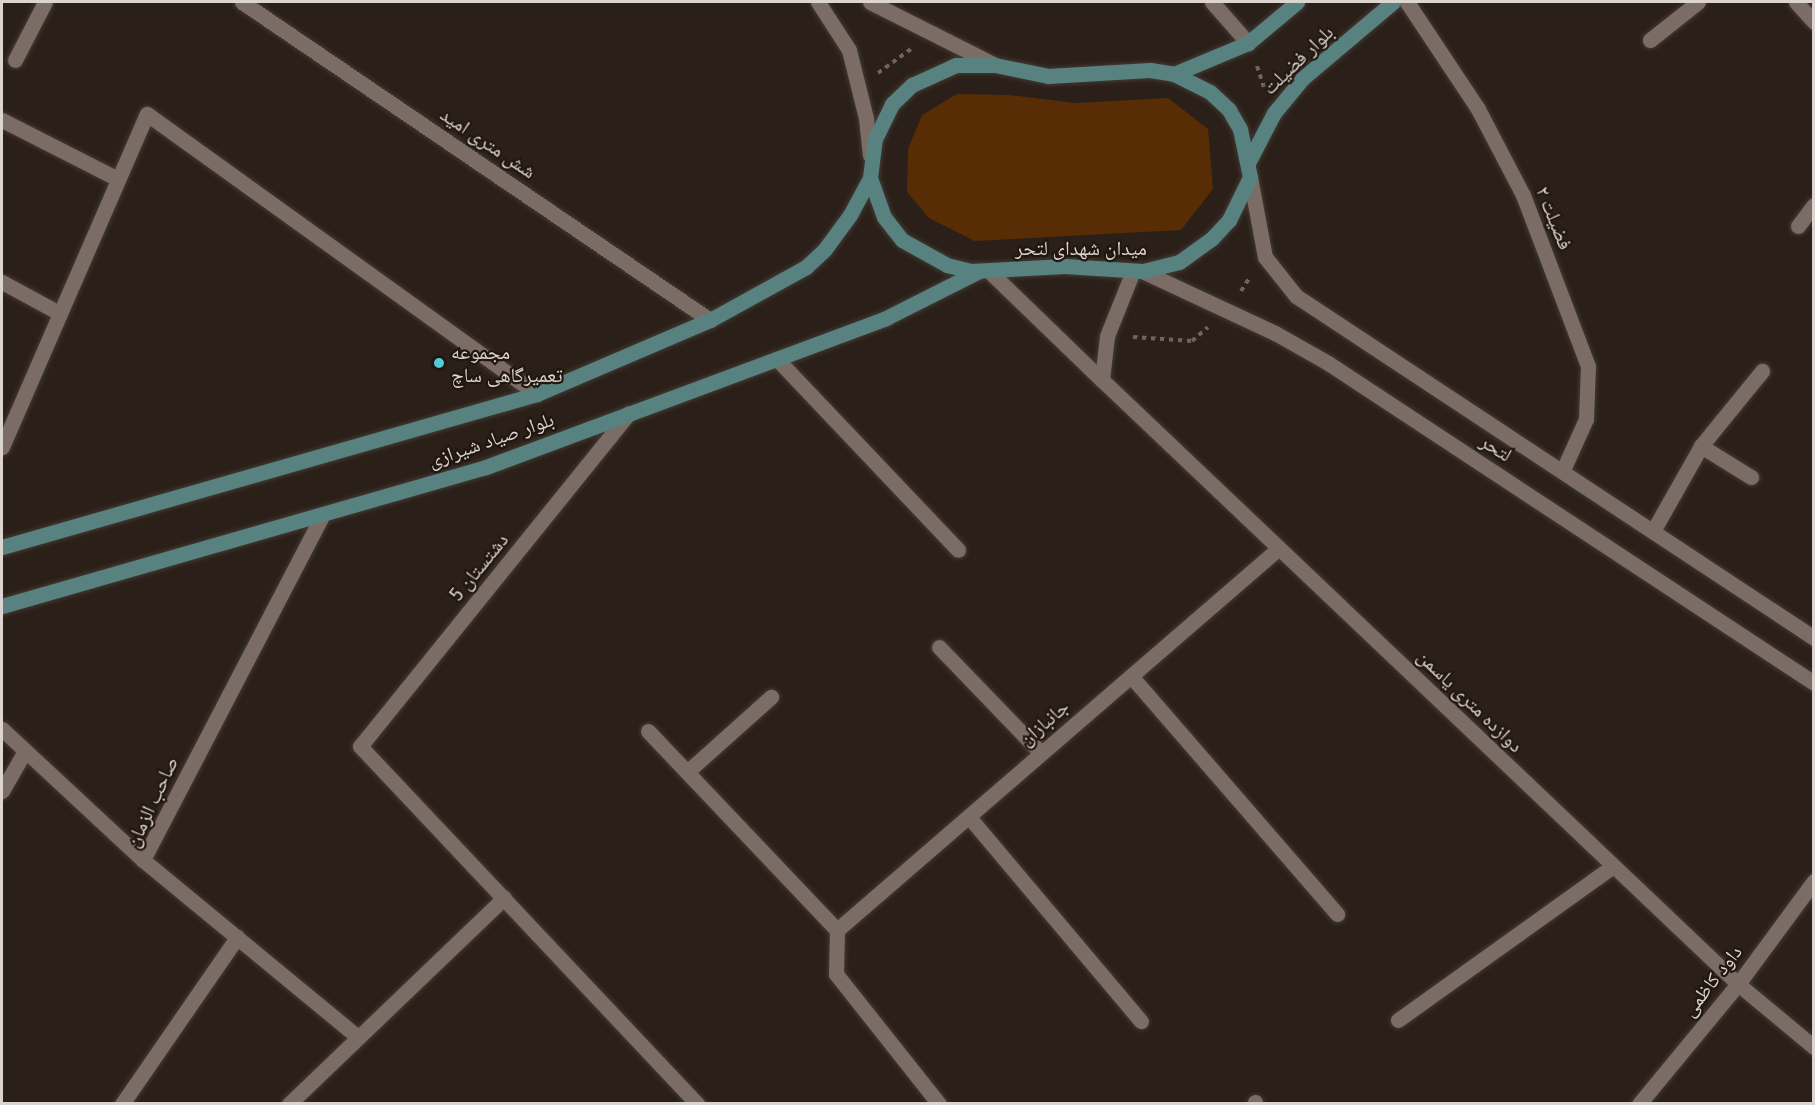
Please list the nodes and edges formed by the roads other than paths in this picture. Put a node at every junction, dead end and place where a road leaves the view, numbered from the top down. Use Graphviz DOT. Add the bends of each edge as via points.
graph roads {
  1 [pos="45,2"];
  2 [pos="242,2"];
  3 [pos="818,2"];
  4 [pos="870,2"];
  5 [pos="1212,2"];
  6 [pos="1297,2"];
  7 [pos="1393,2"];
  8 [pos="1407,2"];
  9 [pos="1698,2"];
  10 [pos="1796,2"];
  11 [pos="1811,14"];
  12 [pos="1650,40"];
  13 [pos="1248,43"];
  14 [pos="15,60"];
  15 [pos="995,65"];
  16 [pos="1174,74"];
  17 [pos="2,120"];
  18 [pos="871,159"];
  19 [pos="1249,169"];
  20 [pos="870,178"];
  21 [pos="118,179"];
  22 [pos="1814,205"];
  23 [pos="1798,226"];
  24 [pos="984,271"];
  25 [pos="1138,271"];
  26 [pos="2,282"];
  27 [pos="60,313"];
  28 [pos="710,320"];
  29 [pos="777,359"];
  30 [pos="1762,371"];
  31 [pos="1102,380"];
  32 [pos="537,394"];
  33 [pos="629,413"];
  34 [pos="1701,446"];
  35 [pos="2,447"];
  36 [pos="1563,470"];
  37 [pos="1751,477"];
  38 [pos="322,516"];
  39 [pos="1653,531"];
  40 [pos="2,547"];
  41 [pos="1279,548"];
  42 [pos="957,550"];
  43 [pos="2,606"];
  44 [pos="1814,638"];
  45 [pos="939,647"];
  46 [pos="1131,676"];
  47 [pos="1814,683"];
  48 [pos="771,697"];
  49 [pos="2,729"];
  50 [pos="648,731"];
  51 [pos="25,751"];
  52 [pos="1041,753"];
  53 [pos="687,772"];
  54 [pos="2,791"];
  55 [pos="969,817"];
  56 [pos="143,860"];
  57 [pos="1613,866"];
  58 [pos="1814,881"];
  59 [pos="504,898"];
  60 [pos="1338,914"];
  61 [pos="837,930"];
  62 [pos="237,937"];
  63 [pos="1738,984"];
  64 [pos="1398,1020"];
  65 [pos="1141,1021"];
  66 [pos="358,1038"];
  67 [pos="1814,1047"];
  68 [pos="122,1104"];
  69 [pos="288,1104"];
  70 [pos="697,1104"];
  71 [pos="939,1104"];
  72 [pos="1639,1104"];
  1 -- 14 [label="street"];
  2 -- 28 [label="street, شش متری امید"];
  3 -- 18 [label="street" via="849,50 858,79"];
  4 -- 15 [label="street"];
  5 -- 13 [label="street"];
  6 -- 13 [label="main road"];
  7 -- 19 [label="main road, بلوار فضیلت" via="1303,78 1274,113"];
  8 -- 36 [label="street, فضیلت ۲" via="1478,109 1523,195 1588,366 1586,418"];
  9 -- 12 [label="street"];
  10 -- 11 [label="street"];
  13 -- 16 [label="main road"];
  15 -- 16 [label="main road, میدان شهدای لتحر" via="1048,76 1150,70"];
  15 -- 18 [label="main road, میدان شهدای لتحر" via="956,65 912,84 892,104"];
  16 -- 19 [label="main road, میدان شهدای لتحر" via="1210,92 1224,104 1240,129"];
  17 -- 21 [label="street"];
  18 -- 20 [label="main road, میدان شهدای لتحر"];
  19 -- 25 [label="main road, میدان شهدای لتحر" via="1229,220 1204,245 1170,267"];
  19 -- 36 [label="street, لتحر" via="1265,257 1296,296"];
  20 -- 24 [label="main road, میدان شهدای لتحر" via="884,217 902,240 947,265"];
  20 -- 28 [label="main road, بلوار صیاد شیرازی" via="838,232 806,267"];
  21 -- 27 [label="street"];
  21 -- 32 [label="street" via="147,114"];
  22 -- 23 [label="street"];
  24 -- 25 [label="main road, میدان شهدای لتحر" via="1065,266"];
  24 -- 29 [label="main road, بلوار صیاد شیرازی" via="886,318"];
  24 -- 31 [label="street, دوازده متری یاسمن"];
  25 -- 31 [label="street" via="1107,336"];
  25 -- 47 [label="street, لتحر" via="1227,310 1328,363"];
  26 -- 27 [label="street"];
  27 -- 35 [label="street"];
  28 -- 32 [label="main road, بلوار صیاد شیرازی"];
  29 -- 33 [label="main road, بلوار صیاد شیرازی"];
  29 -- 42 [label="street"];
  30 -- 34 [label="street"];
  31 -- 41 [label="street, دوازده متری یاسمن"];
  32 -- 40 [label="main road, بلوار صیاد شیرازی"];
  33 -- 38 [label="main road, بلوار صیاد شیرازی" via="486,467"];
  33 -- 59 [label="street, دشتستان 5" via="360,746"];
  34 -- 37 [label="street"];
  34 -- 39 [label="street"];
  36 -- 39 [label="street, لتحر"];
  38 -- 43 [label="main road, بلوار صیاد شیرازی"];
  38 -- 56 [label="street, صاحب الزمان"];
  39 -- 44 [label="street, لتحر"];
  41 -- 46 [label="street, جانبازان"];
  41 -- 57 [label="street, دوازده متری یاسمن"];
  45 -- 52 [label="street"];
  46 -- 52 [label="street, جانبازان"];
  46 -- 60 [label="street"];
  48 -- 53 [label="street"];
  49 -- 51 [label="street"];
  50 -- 53 [label="street"];
  51 -- 54 [label="street"];
  51 -- 56 [label="street"];
  52 -- 55 [label="street, جانبازان"];
  53 -- 61 [label="street"];
  55 -- 61 [label="street, جانبازان"];
  55 -- 65 [label="street"];
  56 -- 62 [label="street, صاحب الزمان"];
  57 -- 63 [label="street, دوازده متری یاسمن"];
  57 -- 64 [label="street"];
  58 -- 63 [label="street, داود کاظمی"];
  59 -- 66 [label="street"];
  59 -- 70 [label="street"];
  61 -- 71 [label="street" via="836,974"];
  62 -- 66 [label="street, صاحب الزمان"];
  62 -- 68 [label="street"];
  63 -- 67 [label="street, دوازده متری یاسمن"];
  63 -- 72 [label="street, داود کاظمی"];
  66 -- 69 [label="street"];
}
